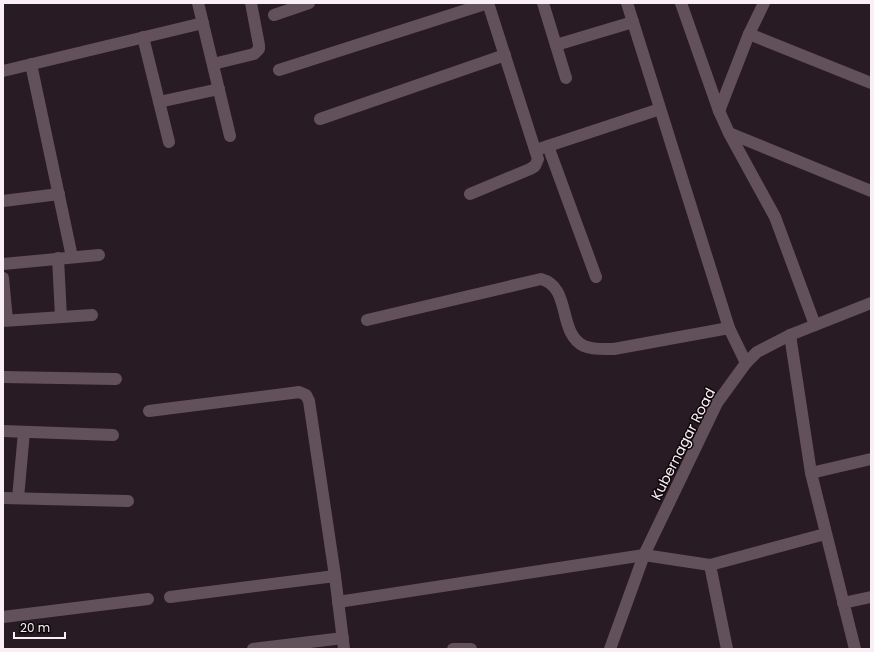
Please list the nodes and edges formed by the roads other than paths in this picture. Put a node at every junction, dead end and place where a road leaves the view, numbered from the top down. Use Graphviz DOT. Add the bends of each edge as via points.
graph roads {
  1 [pos="198,3"];
  2 [pos="251,3"];
  3 [pos="309,3"];
  4 [pos="488,3"];
  5 [pos="543,3"];
  6 [pos="628,3"];
  7 [pos="680,3"];
  8 [pos="764,3"];
  9 [pos="274,15"];
  10 [pos="633,22"];
  11 [pos="202,23"];
  12 [pos="749,34"];
  13 [pos="143,38"];
  14 [pos="556,45"];
  15 [pos="505,55"];
  16 [pos="31,64"];
  17 [pos="213,64"];
  18 [pos="279,70"];
  19 [pos="3,71"];
  20 [pos="566,78"];
  21 [pos="871,83"];
  22 [pos="219,89"];
  23 [pos="159,102"];
  24 [pos="660,108"];
  25 [pos="719,111"];
  26 [pos="320,119"];
  27 [pos="729,133"];
  28 [pos="230,136"];
  29 [pos="169,142"];
  30 [pos="548,146"];
  31 [pos="536,150"];
  32 [pos="871,191"];
  33 [pos="59,194"];
  34 [pos="470,194"];
  35 [pos="3,201"];
  36 [pos="99,255"];
  37 [pos="72,257"];
  38 [pos="58,258"];
  39 [pos="3,264"];
  40 [pos="596,277"];
  41 [pos="3,278"];
  42 [pos="871,303"];
  43 [pos="92,314"];
  44 [pos="62,317"];
  45 [pos="367,320"];
  46 [pos="5,321"];
  47 [pos="815,325"];
  48 [pos="730,328"];
  49 [pos="790,335"];
  50 [pos="746,363"];
  51 [pos="3,377"];
  52 [pos="116,379"];
  53 [pos="149,411"];
  54 [pos="3,431"];
  55 [pos="24,432"];
  56 [pos="113,435"];
  57 [pos="871,459"];
  58 [pos="811,474"];
  59 [pos="3,498"];
  60 [pos="18,498"];
  61 [pos="128,501"];
  62 [pos="825,534"];
  63 [pos="644,555"];
  64 [pos="710,565"];
  65 [pos="335,576"];
  66 [pos="170,597"];
  67 [pos="871,597"];
  68 [pos="148,599"];
  69 [pos="338,602"];
  70 [pos="843,603"];
  71 [pos="3,616"];
  72 [pos="343,644"];
  73 [pos="253,649"];
  74 [pos="453,649"];
  75 [pos="471,649"];
  76 [pos="610,649"];
  77 [pos="727,649"];
  78 [pos="855,649"];
  1 -- 11 [label="street"];
  2 -- 17 [label="street" via="259,49 254,54"];
  3 -- 9 [label="street"];
  4 -- 15 [label="street"];
  4 -- 18 [label="street"];
  5 -- 14 [label="street"];
  6 -- 10 [label="street"];
  7 -- 25 [label="street"];
  8 -- 12 [label="street"];
  10 -- 14 [label="street"];
  10 -- 24 [label="street"];
  11 -- 13 [label="street"];
  11 -- 17 [label="street"];
  12 -- 21 [label="street"];
  12 -- 25 [label="street"];
  13 -- 16 [label="street"];
  13 -- 23 [label="street"];
  14 -- 20 [label="street"];
  15 -- 26 [label="street"];
  15 -- 31 [label="street"];
  16 -- 19 [label="street"];
  16 -- 33 [label="street"];
  17 -- 22 [label="street"];
  22 -- 23 [label="street"];
  22 -- 28 [label="street"];
  23 -- 29 [label="street"];
  24 -- 30 [label="street"];
  24 -- 48 [label="street"];
  25 -- 27 [label="street"];
  27 -- 32 [label="street"];
  27 -- 47 [label="street" via="775,218"];
  30 -- 31 [label="street"];
  30 -- 40 [label="street"];
  31 -- 34 [label="street" via="535,166"];
  33 -- 35 [label="street"];
  33 -- 37 [label="street"];
  36 -- 37 [label="street"];
  37 -- 38 [label="street"];
  38 -- 39 [label="street"];
  38 -- 44 [label="street"];
  41 -- 46 [label="street"];
  42 -- 47 [label="street, Kubernagar Road"];
  43 -- 44 [label="street"];
  44 -- 46 [label="street"];
  45 -- 48 [label="street" via="541,279 554,285 571,334 584,347 614,349"];
  47 -- 49 [label="street, Kubernagar Road"];
  48 -- 50 [label="street"];
  49 -- 50 [label="street, Kubernagar Road" via="757,352"];
  49 -- 58 [label="street"];
  50 -- 63 [label="street, Kubernagar Road" via="717,403"];
  51 -- 52 [label="street"];
  53 -- 65 [label="street" via="299,392 306,395 309,401"];
  54 -- 55 [label="street"];
  55 -- 56 [label="street"];
  55 -- 60 [label="street"];
  57 -- 58 [label="street"];
  58 -- 62 [label="street"];
  59 -- 60 [label="street"];
  60 -- 61 [label="street"];
  62 -- 64 [label="street"];
  62 -- 70 [label="street"];
  63 -- 64 [label="street"];
  63 -- 69 [label="street"];
  63 -- 76 [label="street, Kubernagar Road"];
  64 -- 77 [label="street"];
  65 -- 66 [label="street"];
  65 -- 69 [label="street"];
  67 -- 70 [label="street"];
  68 -- 71 [label="street"];
  69 -- 72 [label="street"];
  70 -- 78 [label="street"];
  72 -- 73 [label="street"];
  74 -- 75 [label="street"];
}
